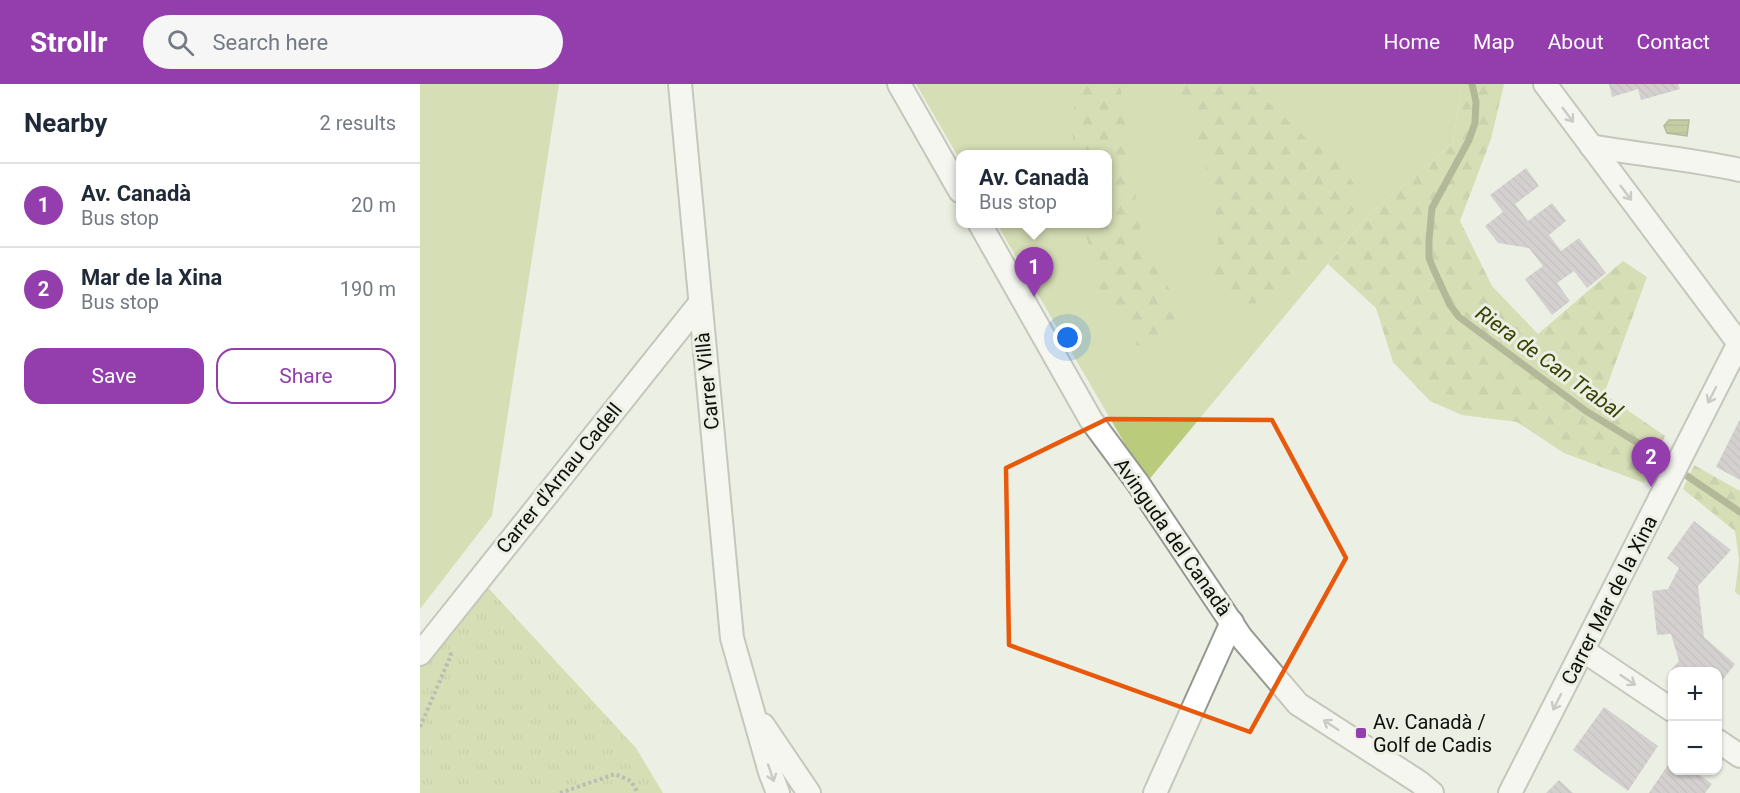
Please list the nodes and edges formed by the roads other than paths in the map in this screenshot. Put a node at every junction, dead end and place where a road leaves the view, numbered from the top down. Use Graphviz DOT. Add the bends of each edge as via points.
graph roads {
  1 [pos="680,84"];
  2 [pos="899,84"];
  3 [pos="1545,84"];
  4 [pos="1591,146"];
  5 [pos="1740,170"];
  6 [pos="956,184"];
  7 [pos="982,228"];
  8 [pos="700,303"];
  9 [pos="1739,344"];
  10 [pos="1232,622"];
  11 [pos="1584,651"];
  12 [pos="420,654"];
  13 [pos="742,677"];
  14 [pos="1668,707"];
  15 [pos="1722,744"];
  16 [pos="1740,756"];
  17 [pos="778,793"];
  18 [pos="809,793"];
  19 [pos="1155,793"];
  20 [pos="1432,793"];
  21 [pos="1510,793"];
  1 -- 8 [label="street, Carrer Villà"];
  2 -- 6 [label="street"];
  3 -- 4 [label="street, one-way"];
  4 -- 5 [label="street"];
  4 -- 9 [label="street, one-way"];
  7 -- 10 [label="street, Avinguda del Canadà" via="1091,420"];
  8 -- 12 [label="street, Carrer d'Arnau Cadell"];
  8 -- 13 [label="street, Carrer Villà" via="727,596"];
  9 -- 11 [label="street, Carrer Mar de la Xina, one-way"];
  10 -- 19 [label="street"];
  20 -- 10 [label="street, Avinguda del Canadà, one-way" via="1298,704"];
  11 -- 14 [label="street, one-way"];
  11 -- 21 [label="street, Carrer Mar de la Xina, one-way"];
  13 -- 17 [label="street, Carrer Villà, one-way"];
  13 -- 18 [label="street, Carrer Villà" via="766,732"];
  15 -- 16 [label="street"];
}
